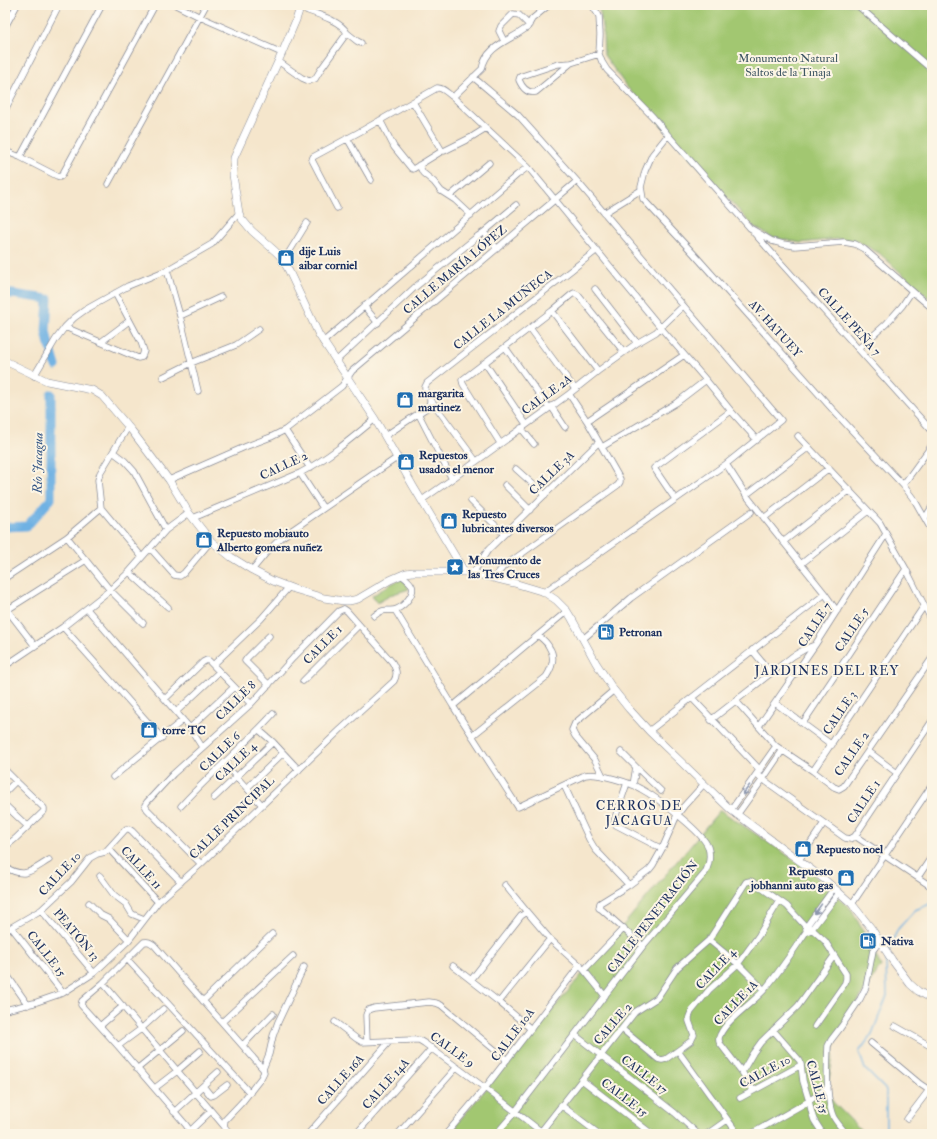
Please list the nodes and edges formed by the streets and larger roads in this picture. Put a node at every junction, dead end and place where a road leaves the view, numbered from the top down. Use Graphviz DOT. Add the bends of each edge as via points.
graph roads {
  1 [pos="17,5"];
  2 [pos="59,5"];
  3 [pos="102,5"];
  4 [pos="155,5"];
  5 [pos="176,5"];
  6 [pos="206,5"];
  7 [pos="549,5"];
  8 [pos="592,5"];
  9 [pos="857,5"];
  10 [pos="301,6"];
  11 [pos="200,17"];
  12 [pos="529,25"];
  13 [pos="5,27"];
  14 [pos="347,34"];
  15 [pos="504,42"];
  16 [pos="361,43"];
  17 [pos="282,53"];
  18 [pos="599,54"];
  19 [pos="278,61"];
  20 [pos="571,63"];
  21 [pos="932,70"];
  22 [pos="474,77"];
  23 [pos="452,97"];
  24 [pos="413,102"];
  25 [pos="5,110"];
  26 [pos="380,120"];
  27 [pos="486,128"];
  28 [pos="668,136"];
  29 [pos="347,138"];
  30 [pos="5,151"];
  31 [pos="442,151"];
  32 [pos="20,157"];
  33 [pos="489,163"];
  34 [pos="419,165"];
  35 [pos="528,167"];
  36 [pos="371,180"];
  37 [pos="577,181"];
  38 [pos="108,184"];
  39 [pos="641,190"];
  40 [pos="450,196"];
  41 [pos="555,200"];
  42 [pos="516,205"];
  43 [pos="337,208"];
  44 [pos="238,213"];
  45 [pos="604,213"];
  46 [pos="471,215"];
  47 [pos="307,223"];
  48 [pos="750,228"];
  49 [pos="484,232"];
  50 [pos="497,249"];
  51 [pos="597,250"];
  52 [pos="284,262"];
  53 [pos="167,270"];
  54 [pos="595,289"];
  55 [pos="912,291"];
  56 [pos="115,293"];
  57 [pos="221,297"];
  58 [pos="364,306"];
  59 [pos="683,306"];
  60 [pos="932,308"];
  61 [pos="552,311"];
  62 [pos="180,316"];
  63 [pos="130,321"];
  64 [pos="378,323"];
  65 [pos="65,327"];
  66 [pos="530,328"];
  67 [pos="661,328"];
  68 [pos="259,329"];
  69 [pos="101,342"];
  70 [pos="323,342"];
  71 [pos="637,343"];
  72 [pos="505,347"];
  73 [pos="858,349"];
  74 [pos="624,352"];
  75 [pos="684,355"];
  76 [pos="336,361"];
  77 [pos="6,362"];
  78 [pos="191,363"];
  79 [pos="485,363"];
  80 [pos="598,371"];
  81 [pos="34,376"];
  82 [pos="163,377"];
  83 [pos="348,378"];
  84 [pos="706,380"];
  85 [pos="575,389"];
  86 [pos="198,391"];
  87 [pos="569,394"];
  88 [pos="430,399"];
  89 [pos="550,407"];
  90 [pos="731,411"];
  91 [pos="418,413"];
  92 [pos="375,419"];
  93 [pos="586,421"];
  94 [pos="524,426"];
  95 [pos="128,427"];
  96 [pos="565,427"];
  97 [pos="285,430"];
  98 [pos="932,431"];
  99 [pos="385,436"];
  100 [pos="798,436"];
  101 [pos="757,440"];
  102 [pos="500,443"];
  103 [pos="534,444"];
  104 [pos="600,445"];
  105 [pos="932,445"];
  106 [pos="809,447"];
  107 [pos="113,452"];
  108 [pos="398,457"];
  109 [pos="476,461"];
  110 [pos="726,464"];
  111 [pos="310,468"];
  112 [pos="829,468"];
  113 [pos="516,469"];
  114 [pos="300,473"];
  115 [pos="452,479"];
  116 [pos="168,480"];
  117 [pos="504,485"];
  118 [pos="903,485"];
  119 [pos="850,490"];
  120 [pos="545,495"];
  121 [pos="746,495"];
  122 [pos="675,499"];
  123 [pos="422,500"];
  124 [pos="471,501"];
  125 [pos="932,507"];
  126 [pos="101,508"];
  127 [pos="323,508"];
  128 [pos="530,510"];
  129 [pos="868,511"];
  130 [pos="751,512"];
  131 [pos="191,515"];
  132 [pos="764,518"];
  133 [pos="925,518"];
  134 [pos="166,530"];
  135 [pos="932,531"];
  136 [pos="504,534"];
  137 [pos="886,534"];
  138 [pos="67,537"];
  139 [pos="211,541"];
  140 [pos="783,542"];
  141 [pos="150,548"];
  142 [pos="142,557"];
  143 [pos="86,560"];
  144 [pos="801,564"];
  145 [pos="906,569"];
  146 [pos="252,570"];
  147 [pos="464,571"];
  148 [pos="129,572"];
  149 [pos="473,573"];
  150 [pos="401,575"];
  151 [pos="5,578"];
  152 [pos="494,578"];
  153 [pos="288,587"];
  154 [pos="110,590"];
  155 [pos="544,592"];
  156 [pos="825,594"];
  157 [pos="344,601"];
  158 [pos="924,606"];
  159 [pos="168,607"];
  160 [pos="6,608"];
  161 [pos="87,609"];
  162 [pos="344,609"];
  163 [pos="395,610"];
  164 [pos="567,611"];
  165 [pos="837,611"];
  166 [pos="374,616"];
  167 [pos="932,621"];
  168 [pos="143,622"];
  169 [pos="359,625"];
  170 [pos="63,627"];
  171 [pos="538,635"];
  172 [pos="269,636"];
  173 [pos="583,639"];
  174 [pos="815,645"];
  175 [pos="35,646"];
  176 [pos="752,650"];
  177 [pos="932,658"];
  178 [pos="213,665"];
  179 [pos="5,666"];
  180 [pos="219,672"];
  181 [pos="771,673"];
  182 [pos="303,681"];
  183 [pos="269,685"];
  184 [pos="234,686"];
  185 [pos="614,690"];
  186 [pos="692,698"];
  187 [pos="165,699"];
  188 [pos="736,701"];
  189 [pos="775,703"];
  190 [pos="251,704"];
  191 [pos="453,706"];
  192 [pos="176,712"];
  193 [pos="273,714"];
  194 [pos="183,720"];
  195 [pos="711,720"];
  196 [pos="932,721"];
  197 [pos="803,723"];
  198 [pos="759,726"];
  199 [pos="190,728"];
  200 [pos="259,730"];
  201 [pos="649,731"];
  202 [pos="472,736"];
  203 [pos="162,738"];
  204 [pos="273,742"];
  205 [pos="832,745"];
  206 [pos="776,746"];
  207 [pos="202,747"];
  208 [pos="782,750"];
  209 [pos="868,751"];
  210 [pos="622,752"];
  211 [pos="283,753"];
  212 [pos="224,763"];
  213 [pos="636,767"];
  214 [pos="5,770"];
  215 [pos="299,770"];
  216 [pos="814,771"];
  217 [pos="758,773"];
  218 [pos="897,773"];
  219 [pos="237,776"];
  220 [pos="603,776"];
  221 [pos="113,778"];
  222 [pos="763,780"];
  223 [pos="17,782"];
  224 [pos="630,784"];
  225 [pos="704,784"];
  226 [pos="564,785"];
  227 [pos="932,785"];
  228 [pos="247,788"];
  229 [pos="661,791"];
  230 [pos="5,792"];
  231 [pos="214,798"];
  232 [pos="262,804"];
  233 [pos="5,805"];
  234 [pos="181,806"];
  235 [pos="734,812"];
  236 [pos="677,815"];
  237 [pos="824,823"];
  238 [pos="28,826"];
  239 [pos="855,836"];
  240 [pos="5,847"];
  241 [pos="109,849"];
  242 [pos="662,849"];
  243 [pos="885,855"];
  244 [pos="932,856"];
  245 [pos="48,860"];
  246 [pos="799,860"];
  247 [pos="200,864"];
  248 [pos="5,867"];
  249 [pos="100,876"];
  250 [pos="918,877"];
  251 [pos="181,882"];
  252 [pos="505,885"];
  253 [pos="628,885"];
  254 [pos="932,887"];
  255 [pos="836,890"];
  256 [pos="779,901"];
  257 [pos="158,902"];
  258 [pos="90,903"];
  259 [pos="852,904"];
  260 [pos="41,910"];
  261 [pos="527,912"];
  262 [pos="144,919"];
  263 [pos="12,928"];
  264 [pos="624,928"];
  265 [pos="808,929"];
  266 [pos="5,931"];
  267 [pos="272,934"];
  268 [pos="550,939"];
  269 [pos="129,940"];
  270 [pos="709,940"];
  271 [pos="880,941"];
  272 [pos="644,946"];
  273 [pos="293,956"];
  274 [pos="834,956"];
  275 [pos="127,959"];
  276 [pos="738,964"];
  277 [pos="453,966"];
  278 [pos="304,967"];
  279 [pos="582,968"];
  280 [pos="5,972"];
  281 [pos="94,973"];
  282 [pos="471,980"];
  283 [pos="103,983"];
  284 [pos="764,990"];
  285 [pos="63,993"];
  286 [pos="604,996"];
  287 [pos="932,999"];
  288 [pos="203,1001"];
  289 [pos="499,1002"];
  290 [pos="28,1005"];
  291 [pos="123,1006"];
  292 [pos="163,1009"];
  293 [pos="5,1010"];
  294 [pos="272,1014"];
  295 [pos="222,1022"];
  296 [pos="335,1022"];
  297 [pos="100,1026"];
  298 [pos="815,1026"];
  299 [pos="895,1026"];
  300 [pos="141,1029"];
  301 [pos="531,1029"];
  302 [pos="622,1029"];
  303 [pos="773,1030"];
  304 [pos="183,1031"];
  305 [pos="575,1035"];
  306 [pos="390,1041"];
  307 [pos="367,1042"];
  308 [pos="871,1043"];
  309 [pos="243,1045"];
  310 [pos="118,1046"];
  311 [pos="932,1047"];
  312 [pos="432,1048"];
  313 [pos="160,1050"];
  314 [pos="200,1051"];
  315 [pos="678,1051"];
  316 [pos="601,1055"];
  317 [pos="507,1060"];
  318 [pos="801,1065"];
  319 [pos="457,1067"];
  320 [pos="137,1069"];
  321 [pos="263,1069"];
  322 [pos="177,1071"];
  323 [pos="218,1072"];
  324 [pos="742,1072"];
  325 [pos="582,1080"];
  326 [pos="203,1086"];
  327 [pos="227,1086"];
  328 [pos="828,1086"];
  329 [pos="155,1088"];
  330 [pos="485,1088"];
  331 [pos="753,1090"];
  332 [pos="930,1091"];
  333 [pos="195,1093"];
  334 [pos="250,1093"];
  335 [pos="740,1098"];
  336 [pos="809,1101"];
  337 [pos="561,1105"];
  338 [pos="211,1111"];
  339 [pos="174,1112"];
  340 [pos="515,1112"];
  341 [pos="908,1119"];
  342 [pos="728,1120"];
  343 [pos="224,1126"];
  344 [pos="191,1132"];
  345 [pos="541,1133"];
  346 [pos="230,1134"];
  347 [pos="308,1134"];
  348 [pos="356,1134"];
  349 [pos="398,1134"];
  350 [pos="446,1134"];
  351 [pos="496,1134"];
  352 [pos="599,1134"];
  353 [pos="652,1134"];
  354 [pos="698,1134"];
  355 [pos="707,1134"];
  356 [pos="738,1134"];
  357 [pos="751,1134"];
  358 [pos="823,1134"];
  359 [pos="846,1134"];
  1 -- 13 [label="street"];
  2 -- 25 [label="street"];
  3 -- 32 [label="street"];
  4 -- 32 [label="street" via="62,175 57,176"];
  5 -- 11 [label="street"];
  6 -- 11 [label="street"];
  7 -- 12 [label="street" via="532,19"];
  8 -- 18 [label="street" via="599,16"];
  9 -- 21 [label="street"];
  10 -- 14 [label="street" via="338,24"];
  10 -- 17 [label="street"];
  11 -- 17 [label="street"];
  11 -- 38 [label="street"];
  12 -- 15 [label="street"];
  12 -- 15 [label="street" via="519,15 513,14 499,31"];
  14 -- 16 [label="street"];
  14 -- 19 [label="street" via="314,79 309,81"];
  15 -- 22 [label="street" via="490,52 482,69"];
  17 -- 19 [label="street"];
  18 -- 20 [label="street"];
  18 -- 28 [label="street, CALLE PEÑA 7" via="607,70"];
  19 -- 44 [label="street" via="234,158 233,175"];
  20 -- 20 [label="street" via="536,92 527,92 518,80 522,76 558,64"];
  22 -- 23 [label="street"];
  22 -- 37 [label="street" via="518,115"];
  23 -- 24 [label="street" via="437,88"];
  23 -- 27 [label="street"];
  24 -- 26 [label="street"];
  24 -- 31 [label="street"];
  26 -- 29 [label="street"];
  26 -- 34 [label="street" via="394,147 409,167 413,169"];
  27 -- 31 [label="street"];
  27 -- 35 [label="street"];
  28 -- 39 [label="street" via="656,149 649,162"];
  28 -- 48 [label="street, CALLE PEÑA 7"];
  29 -- 36 [label="street"];
  29 -- 43 [label="street" via="312,158"];
  30 -- 32 [label="street"];
  31 -- 34 [label="street"];
  33 -- 40 [label="street"];
  34 -- 40 [label="street" via="423,173 441,191"];
  35 -- 41 [label="street"];
  35 -- 46 [label="street"];
  37 -- 41 [label="street, CALLE MARÍA LÓPEZ"];
  37 -- 45 [label="street"];
  39 -- 45 [label="street"];
  39 -- 118 [label="street, AV. HATUEY" via="643,199"];
  40 -- 46 [label="street"];
  41 -- 50 [label="street, CALLE MARÍA LÓPEZ"];
  41 -- 51 [label="street"];
  42 -- 49 [label="street"];
  44 -- 52 [label="street" via="252,231"];
  44 -- 53 [label="street" via="212,244"];
  45 -- 59 [label="street"];
  46 -- 58 [label="street"];
  47 -- 52 [label="street"];
  48 -- 55 [label="street" via="772,241 795,246 844,242 855,244"];
  48 -- 73 [label="street, CALLE PEÑA 7"];
  49 -- 50 [label="street"];
  49 -- 64 [label="street" via="414,288"];
  50 -- 83 [label="street, CALLE MARÍA LÓPEZ" via="352,371"];
  51 -- 67 [label="street"];
  51 -- 88 [label="street, CALLE LA MUÑECA" via="427,383 425,392"];
  52 -- 70 [label="street"];
  53 -- 56 [label="street"];
  53 -- 62 [label="street"];
  54 -- 71 [label="street"];
  55 -- 60 [label="street"];
  55 -- 73 [label="street" via="886,324"];
  56 -- 63 [label="street"];
  56 -- 65 [label="street" via="84,310"];
  57 -- 62 [label="street"];
  58 -- 64 [label="street"];
  58 -- 70 [label="street"];
  59 -- 67 [label="street, CALLE 2A"];
  59 -- 101 [label="street" via="781,420"];
  61 -- 66 [label="street"];
  61 -- 74 [label="street" via="572,293 576,294"];
  61 -- 80 [label="street"];
  62 -- 78 [label="street"];
  63 -- 69 [label="street"];
  63 -- 69 [label="street" via="144,351 142,357 138,358"];
  64 -- 76 [label="street"];
  65 -- 69 [label="street"];
  65 -- 81 [label="street"];
  66 -- 72 [label="street"];
  66 -- 85 [label="street"];
  67 -- 71 [label="street, CALLE 2A"];
  67 -- 75 [label="street"];
  68 -- 78 [label="street" via="236,345"];
  70 -- 76 [label="street"];
  71 -- 74 [label="street, CALLE 2A"];
  72 -- 79 [label="street"];
  72 -- 89 [label="street"];
  73 -- 98 [label="street, CALLE PEÑA 7"];
  74 -- 80 [label="street, CALLE 2A"];
  75 -- 84 [label="street"];
  75 -- 93 [label="street"];
  76 -- 83 [label="street"];
  77 -- 81 [label="street"];
  78 -- 82 [label="street"];
  78 -- 86 [label="street"];
  79 -- 94 [label="street"];
  79 -- 102 [label="street" via="462,380 462,383"];
  80 -- 85 [label="street, CALLE 2A"];
  81 -- 95 [label="street" via="52,383 97,392"];
  83 -- 92 [label="street"];
  83 -- 97 [label="street, CALLE MARÍA LÓPEZ" via="342,386"];
  84 -- 90 [label="street"];
  84 -- 104 [label="street, CALLE 3A" via="676,403"];
  85 -- 87 [label="street, CALLE 2A"];
  87 -- 89 [label="street, CALLE 2A"];
  87 -- 93 [label="street"];
  88 -- 91 [label="street" via="428,407"];
  88 -- 109 [label="street"];
  89 -- 94 [label="street, CALLE 2A"];
  89 -- 96 [label="street"];
  90 -- 101 [label="street"];
  90 -- 122 [label="street" via="654,468"];
  91 -- 99 [label="street"];
  91 -- 115 [label="street"];
  92 -- 99 [label="street"];
  92 -- 111 [label="street, CALLE 2" via="340,448"];
  93 -- 104 [label="street"];
  94 -- 102 [label="street, CALLE 2A"];
  94 -- 103 [label="street"];
  95 -- 107 [label="street"];
  95 -- 116 [label="street"];
  97 -- 111 [label="street"];
  97 -- 116 [label="street, CALLE MARÍA LÓPEZ"];
  99 -- 108 [label="street"];
  100 -- 106 [label="street"];
  101 -- 110 [label="street"];
  102 -- 109 [label="street, CALLE 2A"];
  104 -- 120 [label="street, CALLE 3A"];
  104 -- 152 [label="street" via="620,479 618,485 503,567"];
  105 -- 118 [label="street"];
  106 -- 112 [label="street"];
  106 -- 121 [label="street"];
  107 -- 126 [label="street" via="98,478"];
  107 -- 134 [label="street" via="134,471"];
  108 -- 123 [label="street"];
  108 -- 127 [label="street"];
  109 -- 115 [label="street, CALLE 2A"];
  110 -- 121 [label="street"];
  110 -- 122 [label="street"];
  111 -- 114 [label="street, CALLE 2"];
  112 -- 119 [label="street"];
  112 -- 132 [label="street"];
  113 -- 120 [label="street"];
  114 -- 127 [label="street"];
  114 -- 131 [label="street, CALLE 2"];
  115 -- 123 [label="street, CALLE 2A"];
  116 -- 131 [label="street"];
  117 -- 128 [label="street"];
  118 -- 133 [label="street, AV. HATUEY"];
  119 -- 129 [label="street"];
  119 -- 140 [label="street"];
  120 -- 128 [label="street, CALLE 3A"];
  121 -- 132 [label="street"];
  122 -- 155 [label="street"];
  123 -- 147 [label="street"];
  124 -- 136 [label="street"];
  125 -- 133 [label="street"];
  126 -- 138 [label="street"];
  126 -- 142 [label="street"];
  127 -- 146 [label="street" via="282,537"];
  128 -- 136 [label="street, CALLE 3A"];
  129 -- 137 [label="street" via="880,523"];
  129 -- 144 [label="street"];
  130 -- 173 [label="street" via="631,598"];
  131 -- 134 [label="street, CALLE 2"];
  131 -- 139 [label="street"];
  132 -- 140 [label="street"];
  133 -- 135 [label="street, AV. HATUEY"];
  134 -- 141 [label="street, CALLE 2"];
  136 -- 149 [label="street, CALLE 3A" via="488,550"];
  137 -- 145 [label="street"];
  137 -- 165 [label="street, CALLE 7"];
  138 -- 143 [label="street"];
  138 -- 151 [label="street"];
  139 -- 141 [label="street" via="180,576 174,575"];
  139 -- 146 [label="street"];
  140 -- 144 [label="street"];
  141 -- 142 [label="street, CALLE 2"];
  142 -- 148 [label="street, CALLE 2"];
  143 -- 154 [label="street"];
  143 -- 160 [label="street"];
  144 -- 156 [label="street"];
  145 -- 158 [label="street"];
  145 -- 197 [label="street, CALLE 5"];
  146 -- 153 [label="street"];
  147 -- 149 [label="street"];
  147 -- 150 [label="street" via="413,572"];
  148 -- 154 [label="street, CALLE 2"];
  148 -- 159 [label="street"];
  149 -- 152 [label="street"];
  150 -- 157 [label="street" via="358,599"];
  150 -- 163 [label="street" via="410,582 412,591 404,604"];
  152 -- 155 [label="street"];
  153 -- 157 [label="street"];
  153 -- 178 [label="street" via="261,619"];
  154 -- 161 [label="street, CALLE 2"];
  154 -- 168 [label="street"];
  155 -- 164 [label="street"];
  156 -- 165 [label="street"];
  156 -- 176 [label="street"];
  157 -- 162 [label="street"];
  158 -- 167 [label="street"];
  158 -- 205 [label="street, CALLE 3"];
  160 -- 175 [label="street"];
  161 -- 170 [label="street, CALLE 2"];
  161 -- 187 [label="street"];
  162 -- 169 [label="street, CALLE PRINCIPAL"];
  162 -- 183 [label="street, CALLE 8" via="339,611"];
  163 -- 166 [label="street" via="382,611"];
  163 -- 191 [label="street"];
  164 -- 171 [label="street"];
  164 -- 173 [label="street"];
  165 -- 174 [label="street, CALLE 7"];
  169 -- 182 [label="street, CALLE 1"];
  169 -- 215 [label="street, CALLE PRINCIPAL" via="392,662 397,670 396,678"];
  170 -- 175 [label="street, CALLE 2"];
  170 -- 203 [label="street"];
  171 -- 191 [label="street"];
  171 -- 202 [label="street" via="550,647 553,664 550,671 546,677"];
  172 -- 183 [label="street" via="245,661"];
  173 -- 185 [label="street"];
  174 -- 181 [label="street" via="793,656"];
  174 -- 189 [label="street, CALLE 7"];
  175 -- 179 [label="street, CALLE 2"];
  176 -- 181 [label="street"];
  176 -- 186 [label="street"];
  177 -- 209 [label="street, CALLE 2"];
  178 -- 180 [label="street"];
  178 -- 187 [label="street" via="205,661"];
  180 -- 184 [label="street"];
  180 -- 192 [label="street"];
  181 -- 188 [label="street"];
  183 -- 190 [label="street, CALLE 8"];
  184 -- 190 [label="street"];
  184 -- 199 [label="street"];
  185 -- 201 [label="street"];
  185 -- 220 [label="street" via="575,723 572,730 595,760"];
  186 -- 195 [label="street, CALLE 1"];
  186 -- 201 [label="street"];
  187 -- 192 [label="street"];
  188 -- 195 [label="street"];
  188 -- 198 [label="street, CALLE 2"];
  189 -- 197 [label="street"];
  189 -- 198 [label="street, CALLE 7"];
  190 -- 207 [label="street, CALLE 8"];
  191 -- 202 [label="street"];
  192 -- 194 [label="street"];
  193 -- 200 [label="street, CALLE 6"];
  194 -- 199 [label="street"];
  194 -- 203 [label="street"];
  195 -- 217 [label="street, CALLE 1"];
  196 -- 218 [label="street, CALLE 1"];
  197 -- 205 [label="street"];
  198 -- 206 [label="street, CALLE 2"];
  199 -- 207 [label="street"];
  200 -- 204 [label="street"];
  200 -- 212 [label="street, CALLE 6"];
  201 -- 225 [label="street"];
  202 -- 226 [label="street, CALLE PENETRACIÓN" via="518,807"];
  203 -- 221 [label="street"];
  204 -- 211 [label="street"];
  204 -- 219 [label="street, CALLE 4"];
  205 -- 216 [label="street, CALLE 3"];
  206 -- 208 [label="street, CALLE 2"];
  206 -- 217 [label="street"];
  207 -- 247 [label="street, CALLE 8" via="146,803 147,809"];
  208 -- 216 [label="street, CALLE 2"];
  208 -- 222 [label="street"];
  209 -- 216 [label="street, CALLE 2" via="842,788 837,788"];
  209 -- 218 [label="street"];
  210 -- 213 [label="street"];
  211 -- 215 [label="street"];
  211 -- 228 [label="street"];
  212 -- 219 [label="street"];
  212 -- 234 [label="street, CALLE 6"];
  213 -- 224 [label="street"];
  213 -- 229 [label="street"];
  214 -- 223 [label="street"];
  215 -- 232 [label="street, CALLE PRINCIPAL"];
  217 -- 222 [label="street, CALLE 1"];
  217 -- 235 [label="street, one-way"];
  218 -- 239 [label="street, CALLE 1"];
  219 -- 228 [label="street"];
  219 -- 231 [label="street, CALLE 4"];
  220 -- 224 [label="street, CALLE PENETRACIÓN"];
  220 -- 226 [label="street, CALLE PENETRACIÓN" via="585,775"];
  222 -- 235 [label="street"];
  222 -- 237 [label="street, CALLE 1"];
  223 -- 230 [label="street"];
  223 -- 238 [label="street" via="44,809 44,812"];
  224 -- 236 [label="street, CALLE PENETRACIÓN" via="640,788"];
  224 -- 242 [label="street" via="614,823"];
  225 -- 235 [label="street"];
  225 -- 236 [label="street"];
  226 -- 253 [label="street" via="588,839"];
  227 -- 243 [label="street"];
  228 -- 232 [label="street"];
  232 -- 247 [label="street, CALLE PRINCIPAL"];
  233 -- 238 [label="street"];
  235 -- 246 [label="street"];
  236 -- 242 [label="street"];
  236 -- 272 [label="street, CALLE PENETRACIÓN" via="706,843 710,854 709,864"];
  237 -- 239 [label="street, CALLE 1" via="845,838"];
  237 -- 246 [label="street"];
  238 -- 240 [label="street"];
  239 -- 243 [label="street"];
  241 -- 251 [label="street, CALLE 10" via="128,829"];
  241 -- 257 [label="street, CALLE 11"];
  241 -- 260 [label="street, CALLE 10" via="90,858 71,882"];
  242 -- 253 [label="street" via="649,870"];
  243 -- 250 [label="street"];
  243 -- 259 [label="street"];
  244 -- 250 [label="street"];
  245 -- 248 [label="street" via="30,872 21,874"];
  246 -- 255 [label="street"];
  247 -- 251 [label="street, CALLE PRINCIPAL"];
  249 -- 262 [label="street" via="132,914"];
  250 -- 254 [label="street"];
  251 -- 257 [label="street, CALLE PRINCIPAL"];
  252 -- 261 [label="street"];
  253 -- 264 [label="street" via="602,901 600,905 601,909"];
  255 -- 259 [label="street"];
  255 -- 265 [label="street, CALLE 1A"];
  256 -- 265 [label="street"];
  256 -- 270 [label="street, CALLE 2" via="752,882 746,882"];
  256 -- 276 [label="street, CALLE 4"];
  257 -- 262 [label="street, CALLE PRINCIPAL"];
  258 -- 269 [label="street"];
  259 -- 271 [label="street"];
  260 -- 263 [label="street, CALLE 10"];
  260 -- 281 [label="street, PEATÓN 13"];
  261 -- 268 [label="street"];
  261 -- 282 [label="street" via="521,916"];
  262 -- 269 [label="street, CALLE PRINCIPAL"];
  263 -- 266 [label="street, CALLE 10"];
  263 -- 285 [label="street, CALLE 15"];
  264 -- 272 [label="street"];
  264 -- 279 [label="street, CALLE 10A"];
  265 -- 274 [label="street" via="821,937"];
  265 -- 284 [label="street, CALLE 1A"];
  267 -- 288 [label="street"];
  268 -- 279 [label="street"];
  268 -- 289 [label="street"];
  269 -- 281 [label="street, CALLE PRINCIPAL"];
  270 -- 276 [label="street"];
  270 -- 302 [label="street, CALLE 2" via="677,968 657,998 635,1012"];
  271 -- 287 [label="street" via="914,988"];
  271 -- 328 [label="street" via="873,950 866,987 828,1046"];
  272 -- 286 [label="street, CALLE PENETRACIÓN"];
  273 -- 295 [label="street"];
  274 -- 298 [label="street" via="846,974 846,981"];
  274 -- 303 [label="street" via="798,1006"];
  275 -- 283 [label="street"];
  275 -- 288 [label="street" via="144,942 150,942"];
  275 -- 334 [label="street"];
  276 -- 284 [label="street"];
  276 -- 315 [label="street, CALLE 4" via="709,990 691,1012 689,1021 694,1037"];
  277 -- 282 [label="street"];
  278 -- 321 [label="street" via="278,1022"];
  279 -- 286 [label="street"];
  279 -- 301 [label="street, CALLE 10A"];
  280 -- 290 [label="street"];
  281 -- 285 [label="street, CALLE PRINCIPAL"];
  282 -- 289 [label="street"];
  283 -- 291 [label="street"];
  283 -- 297 [label="street" via="81,1003"];
  284 -- 324 [label="street, CALLE 1A" via="729,1023 719,1037 719,1042"];
  285 -- 290 [label="street, CALLE PRINCIPAL"];
  286 -- 305 [label="street, CALLE PENETRACIÓN"];
  288 -- 295 [label="street"];
  289 -- 301 [label="street"];
  290 -- 293 [label="street, CALLE PRINCIPAL"];
  291 -- 297 [label="street"];
  291 -- 300 [label="street"];
  292 -- 300 [label="street"];
  294 -- 309 [label="street"];
  295 -- 309 [label="street"];
  296 -- 307 [label="street, CALLE 9" via="360,1041"];
  297 -- 310 [label="street"];
  299 -- 311 [label="street"];
  300 -- 310 [label="street"];
  300 -- 313 [label="street"];
  301 -- 317 [label="street, CALLE 10A"];
  302 -- 315 [label="street, CALLE 4" via="660,1060"];
  302 -- 316 [label="street, CALLE 2"];
  303 -- 318 [label="street, CALLE 35"];
  303 -- 324 [label="street" via="752,1053"];
  304 -- 313 [label="street"];
  305 -- 316 [label="street, CALLE 17"];
  305 -- 340 [label="street, CALLE PENETRACIÓN"];
  306 -- 307 [label="street, CALLE 9"];
  306 -- 312 [label="street, CALLE 9" via="419,1040"];
  306 -- 347 [label="street, CALLE 16A"];
  307 -- 317 [label="street" via="368,1010 429,1002 441,1005"];
  308 -- 332 [label="street"];
  309 -- 321 [label="street"];
  310 -- 320 [label="street"];
  312 -- 319 [label="street, CALLE 9"];
  312 -- 348 [label="street, CALLE 14A"];
  313 -- 320 [label="street"];
  313 -- 322 [label="street"];
  314 -- 322 [label="street"];
  315 -- 342 [label="street"];
  316 -- 325 [label="street, CALLE 2"];
  316 -- 354 [label="street, CALLE 17"];
  317 -- 330 [label="street, CALLE 10A"];
  318 -- 331 [label="street, CALLE 10"];
  318 -- 336 [label="street, CALLE 35"];
  319 -- 330 [label="street, CALLE 9"];
  319 -- 349 [label="street"];
  320 -- 329 [label="street"];
  321 -- 334 [label="street" via="263,1075"];
  322 -- 329 [label="street"];
  322 -- 333 [label="street"];
  323 -- 326 [label="street"];
  324 -- 331 [label="street, CALLE 1A"];
  325 -- 337 [label="street, CALLE 2"];
  325 -- 353 [label="street, CALLE 15"];
  326 -- 327 [label="street" via="211,1096"];
  326 -- 333 [label="street"];
  328 -- 336 [label="street"];
  328 -- 359 [label="street" via="834,1116"];
  329 -- 339 [label="street"];
  330 -- 340 [label="street, CALLE 9"];
  330 -- 350 [label="street, CALLE 10A"];
  331 -- 335 [label="street, CALLE 10"];
  332 -- 341 [label="street"];
  333 -- 338 [label="street"];
  333 -- 339 [label="street"];
  334 -- 343 [label="street" via="225,1120"];
  336 -- 357 [label="street"];
  336 -- 358 [label="street, CALLE 35" via="814,1120"];
  337 -- 345 [label="street, CALLE 2"];
  337 -- 352 [label="street"];
  338 -- 343 [label="street"];
  338 -- 344 [label="street"];
  339 -- 344 [label="street"];
  340 -- 345 [label="street, CALLE 9"];
  340 -- 351 [label="street, CALLE PENETRACIÓN"];
  342 -- 355 [label="street"];
  342 -- 356 [label="street"];
  343 -- 346 [label="street"];
}
